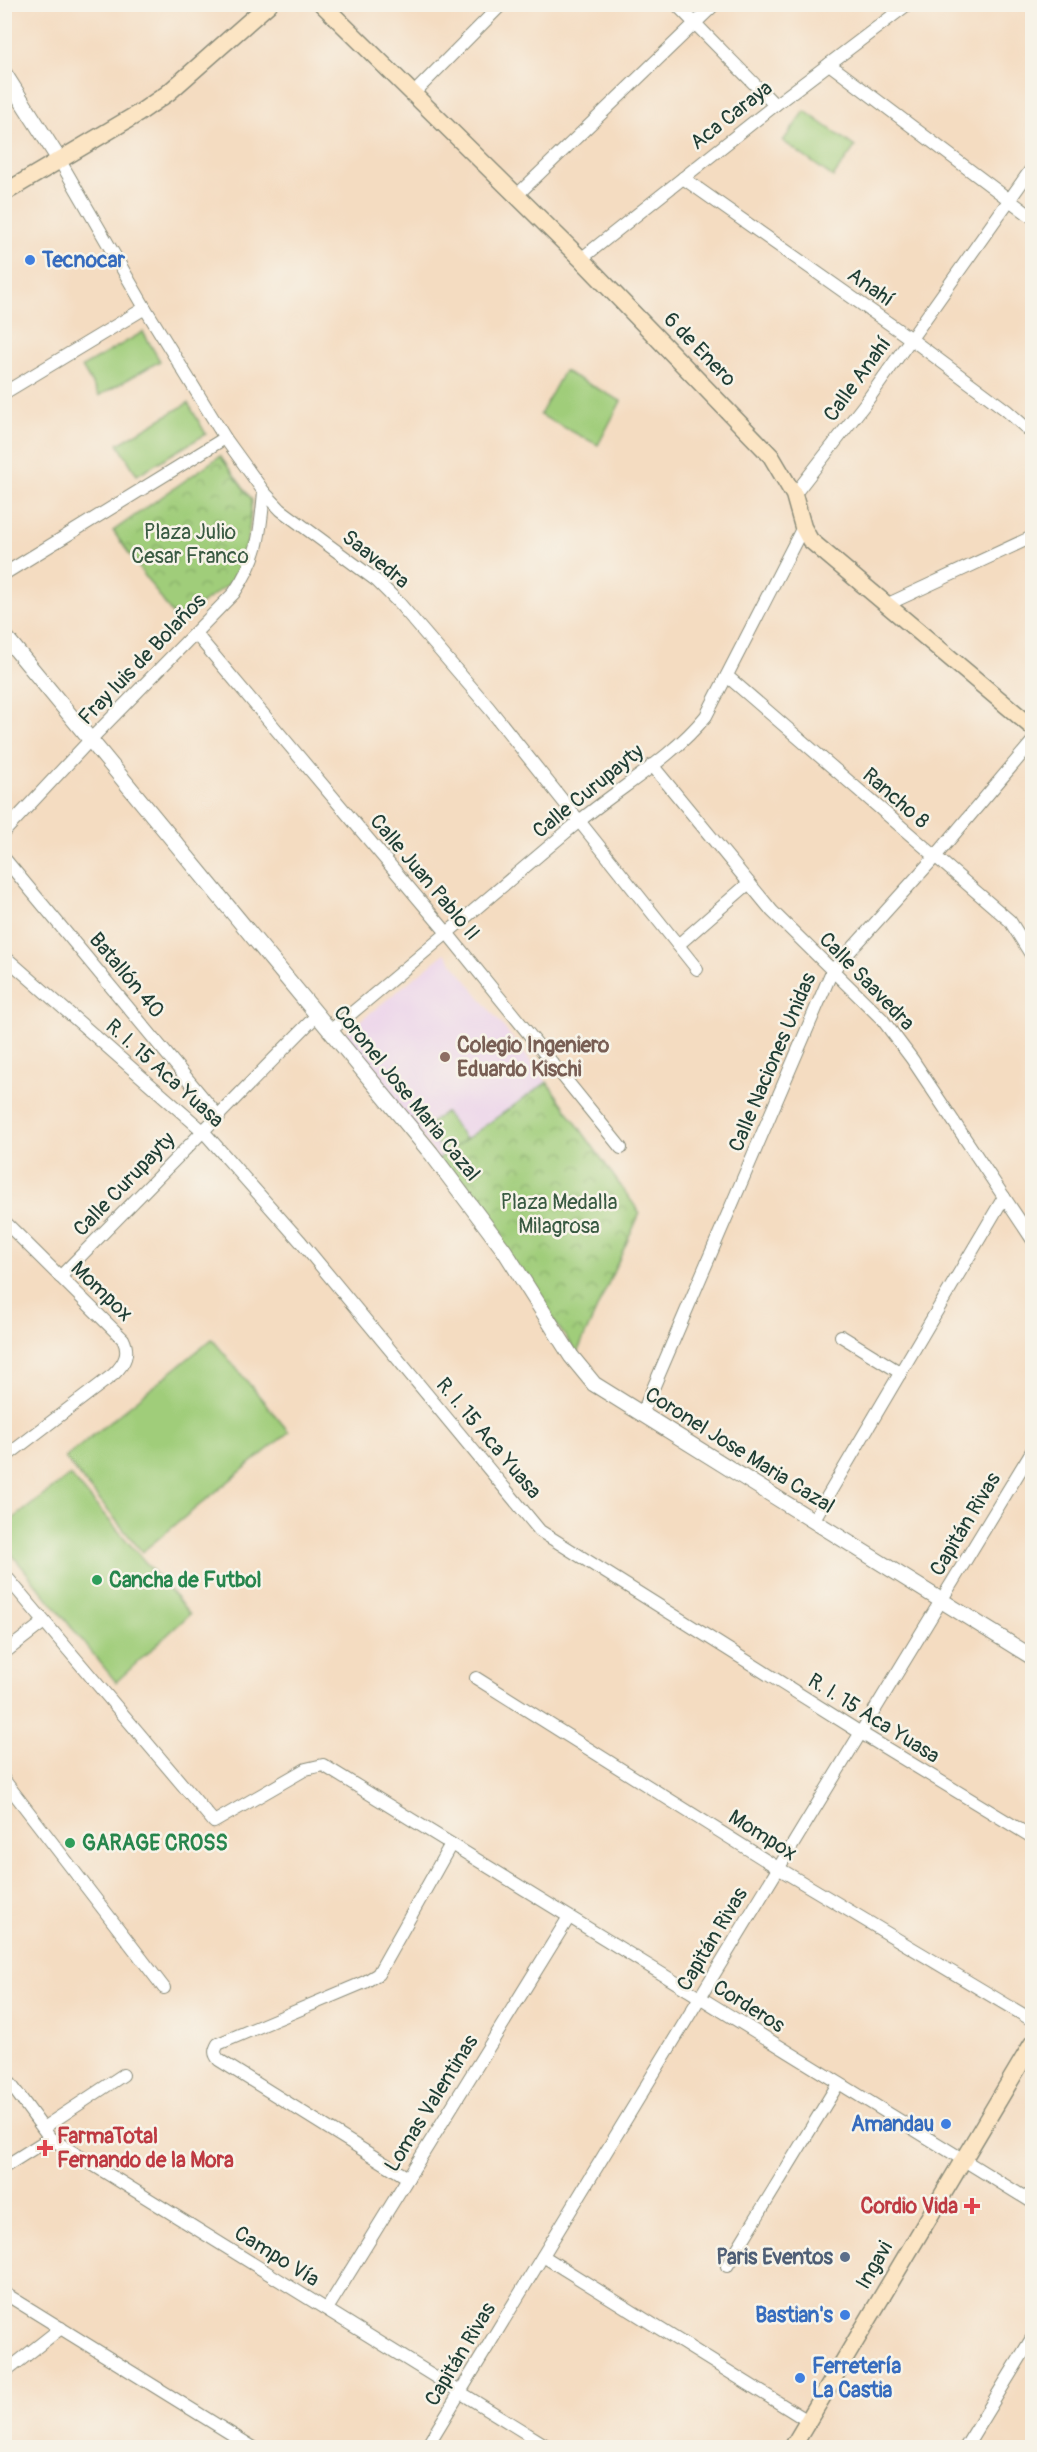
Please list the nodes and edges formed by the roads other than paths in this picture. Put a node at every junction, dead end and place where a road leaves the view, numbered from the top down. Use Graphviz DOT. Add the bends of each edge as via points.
graph roads {
  1 [pos="269,4"];
  2 [pos="322,4"];
  3 [pos="502,4"];
  4 [pos="676,4"];
  5 [pos="715,4"];
  6 [pos="908,4"];
  7 [pos="694,24"];
  8 [pos="829,64"];
  9 [pos="4,73"];
  10 [pos="413,94"];
  11 [pos="776,105"];
  12 [pos="60,161"];
  13 [pos="1032,168"];
  14 [pos="683,178"];
  15 [pos="4,193"];
  16 [pos="516,195"];
  17 [pos="1010,201"];
  18 [pos="1032,217"];
  19 [pos="581,259"];
  20 [pos="145,308"];
  21 [pos="911,339"];
  22 [pos="4,393"];
  23 [pos="1032,433"];
  24 [pos="225,438"];
  25 [pos="264,492"];
  26 [pos="794,495"];
  27 [pos="802,527"];
  28 [pos="1032,537"];
  29 [pos="4,574"];
  30 [pos="886,605"];
  31 [pos="195,633"];
  32 [pos="4,635"];
  33 [pos="727,676"];
  34 [pos="1032,727"];
  35 [pos="90,740"];
  36 [pos="1032,742"];
  37 [pos="652,765"];
  38 [pos="579,821"];
  39 [pos="4,832"];
  40 [pos="4,858"];
  41 [pos="934,858"];
  42 [pos="749,883"];
  43 [pos="448,934"];
  44 [pos="678,945"];
  45 [pos="4,956"];
  46 [pos="1032,956"];
  47 [pos="697,969"];
  48 [pos="832,971"];
  49 [pos="317,1015"];
  50 [pos="330,1031"];
  51 [pos="219,1117"];
  52 [pos="203,1131"];
  53 [pos="621,1148"];
  54 [pos="1004,1197"];
  55 [pos="4,1221"];
  56 [pos="1032,1239"];
  57 [pos="60,1277"];
  58 [pos="841,1336"];
  59 [pos="901,1373"];
  60 [pos="642,1414"];
  61 [pos="1032,1451"];
  62 [pos="4,1458"];
  63 [pos="813,1521"];
  64 [pos="4,1574"];
  65 [pos="942,1600"];
  66 [pos="44,1622"];
  67 [pos="4,1653"];
  68 [pos="1032,1657"];
  69 [pos="476,1678"];
  70 [pos="861,1733"];
  71 [pos="4,1780"];
  72 [pos="1032,1837"];
  73 [pos="450,1844"];
  74 [pos="778,1868"];
  75 [pos="569,1917"];
  76 [pos="164,1988"];
  77 [pos="699,1998"];
  78 [pos="1032,2020"];
  79 [pos="1032,2044"];
  80 [pos="123,2074"];
  81 [pos="4,2075"];
  82 [pos="838,2084"];
  83 [pos="46,2133"];
  84 [pos="963,2158"];
  85 [pos="4,2168"];
  86 [pos="408,2178"];
  87 [pos="1032,2202"];
  88 [pos="543,2256"];
  89 [pos="727,2266"];
  90 [pos="4,2293"];
  91 [pos="327,2310"];
  92 [pos="61,2328"];
  93 [pos="1032,2338"];
  94 [pos="4,2373"];
  95 [pos="460,2392"];
  96 [pos="808,2421"];
  97 [pos="254,2448"];
  98 [pos="426,2448"];
  99 [pos="550,2448"];
  100 [pos="792,2448"];
  101 [pos="965,2448"];
  1 -- 12 [label="main road" via="168,93"];
  2 -- 10 [label="main road, 6 de Enero"];
  3 -- 10 [label="street"];
  4 -- 7 [label="street"];
  5 -- 7 [label="street"];
  6 -- 8 [label="street, Aca Caraya"];
  7 -- 11 [label="street"];
  7 -- 16 [label="street"];
  8 -- 11 [label="street, Aca Caraya"];
  8 -- 17 [label="street"];
  9 -- 12 [label="street"];
  10 -- 16 [label="main road, 6 de Enero"];
  11 -- 14 [label="street, Aca Caraya"];
  12 -- 15 [label="main road"];
  12 -- 20 [label="street, Saavedra"];
  13 -- 17 [label="street, Calle Anahí"];
  14 -- 19 [label="street, Aca Caraya"];
  14 -- 21 [label="street, Anahí"];
  16 -- 19 [label="main road, 6 de Enero"];
  17 -- 18 [label="street"];
  17 -- 21 [label="street, Calle Anahí"];
  19 -- 26 [label="main road, 6 de Enero" via="771,456"];
  20 -- 22 [label="street"];
  20 -- 24 [label="street, Saavedra"];
  21 -- 23 [label="street, Anahí"];
  21 -- 26 [label="street, Calle Anahí"];
  24 -- 25 [label="street, Saavedra"];
  24 -- 29 [label="street"];
  25 -- 31 [label="street, Fray luis de Bolaños" via="260,536 248,573"];
  25 -- 38 [label="street, Saavedra" via="280,510 377,581 399,603"];
  26 -- 27 [label="main road, 6 de Enero"];
  27 -- 30 [label="main road, 6 de Enero" via="810,540"];
  27 -- 33 [label="street, Calle Curupayty"];
  28 -- 30 [label="street"];
  30 -- 34 [label="main road, 6 de Enero"];
  31 -- 35 [label="street, Fray luis de Bolaños"];
  31 -- 43 [label="street, Calle Juan Pablo II"];
  32 -- 35 [label="street, Coronel Jose Maria Cazal"];
  33 -- 37 [label="street, Calle Curupayty" via="706,716 690,736"];
  33 -- 41 [label="street, Rancho 8"];
  35 -- 39 [label="street, Fray luis de Bolaños"];
  35 -- 49 [label="street, Coronel Jose Maria Cazal"];
  36 -- 41 [label="street, Calle Naciones Unidas"];
  37 -- 38 [label="street, Calle Curupayty"];
  37 -- 42 [label="street, Calle Saavedra"];
  38 -- 43 [label="street, Calle Curupayty"];
  38 -- 44 [label="street, Saavedra"];
  40 -- 51 [label="street, Batallón 40"];
  41 -- 46 [label="street, Rancho 8" via="1010,921"];
  41 -- 48 [label="street, Calle Naciones Unidas"];
  42 -- 44 [label="street"];
  42 -- 48 [label="street, Calle Saavedra"];
  43 -- 50 [label="street, Calle Curupayty"];
  43 -- 53 [label="street, Calle Juan Pablo II"];
  44 -- 47 [label="street, Saavedra"];
  45 -- 52 [label="street, R. I. 15 Aca Yuasa"];
  48 -- 54 [label="street, Calle Saavedra" via="882,1019"];
  48 -- 60 [label="street, Calle Naciones Unidas"];
  49 -- 50 [label="street, Coronel Jose Maria Cazal"];
  49 -- 51 [label="street, Calle Curupayty"];
  50 -- 60 [label="street, Coronel Jose Maria Cazal" via="431,1153 504,1250 571,1356 594,1384"];
  51 -- 52 [label="street, Calle Curupayty"];
  52 -- 57 [label="street, Calle Curupayty"];
  52 -- 70 [label="street, R. I. 15 Aca Yuasa" via="301,1242 540,1532"];
  54 -- 56 [label="street, Calle Saavedra"];
  54 -- 59 [label="street"];
  55 -- 57 [label="street, Mompox"];
  57 -- 62 [label="street, Mompox" via="123,1339 126,1357 114,1374"];
  58 -- 59 [label="street"];
  59 -- 63 [label="street"];
  60 -- 63 [label="street, Coronel Jose Maria Cazal"];
  61 -- 65 [label="street, Capitán Rivas"];
  63 -- 65 [label="street, Coronel Jose Maria Cazal"];
  64 -- 66 [label="street"];
  65 -- 68 [label="street, Coronel Jose Maria Cazal"];
  65 -- 70 [label="street, Capitán Rivas"];
  66 -- 67 [label="street"];
  66 -- 73 [label="street, Corderos" via="211,1821 217,1822 306,1769 323,1765"];
  69 -- 74 [label="street, Mompox"];
  70 -- 72 [label="street, R. I. 15 Aca Yuasa"];
  70 -- 74 [label="street, Capitán Rivas"];
  71 -- 76 [label="street"];
  73 -- 75 [label="street, Corderos"];
  73 -- 86 [label="street" via="378,1974 218,2044 215,2055"];
  74 -- 77 [label="street, Capitán Rivas"];
  74 -- 78 [label="street, Mompox"];
  75 -- 77 [label="street, Corderos"];
  75 -- 86 [label="street, Lomas Valentinas"];
  77 -- 82 [label="street, Corderos"];
  77 -- 88 [label="street, Capitán Rivas"];
  79 -- 84 [label="main road, Ingavi"];
  80 -- 83 [label="street"];
  81 -- 83 [label="street, Campo Vía"];
  82 -- 84 [label="street, Corderos"];
  82 -- 89 [label="street"];
  83 -- 85 [label="street"];
  83 -- 91 [label="street, Campo Vía"];
  84 -- 87 [label="street, Corderos"];
  84 -- 96 [label="main road, Ingavi"];
  86 -- 91 [label="street, Lomas Valentinas"];
  88 -- 95 [label="street, Capitán Rivas"];
  88 -- 96 [label="street"];
  90 -- 92 [label="street"];
  91 -- 95 [label="street, Campo Vía"];
  92 -- 94 [label="street"];
  92 -- 97 [label="street"];
  93 -- 101 [label="street"];
  95 -- 98 [label="street, Capitán Rivas"];
  95 -- 99 [label="street, Campo Vía"];
  96 -- 100 [label="main road, Ingavi"];
}
